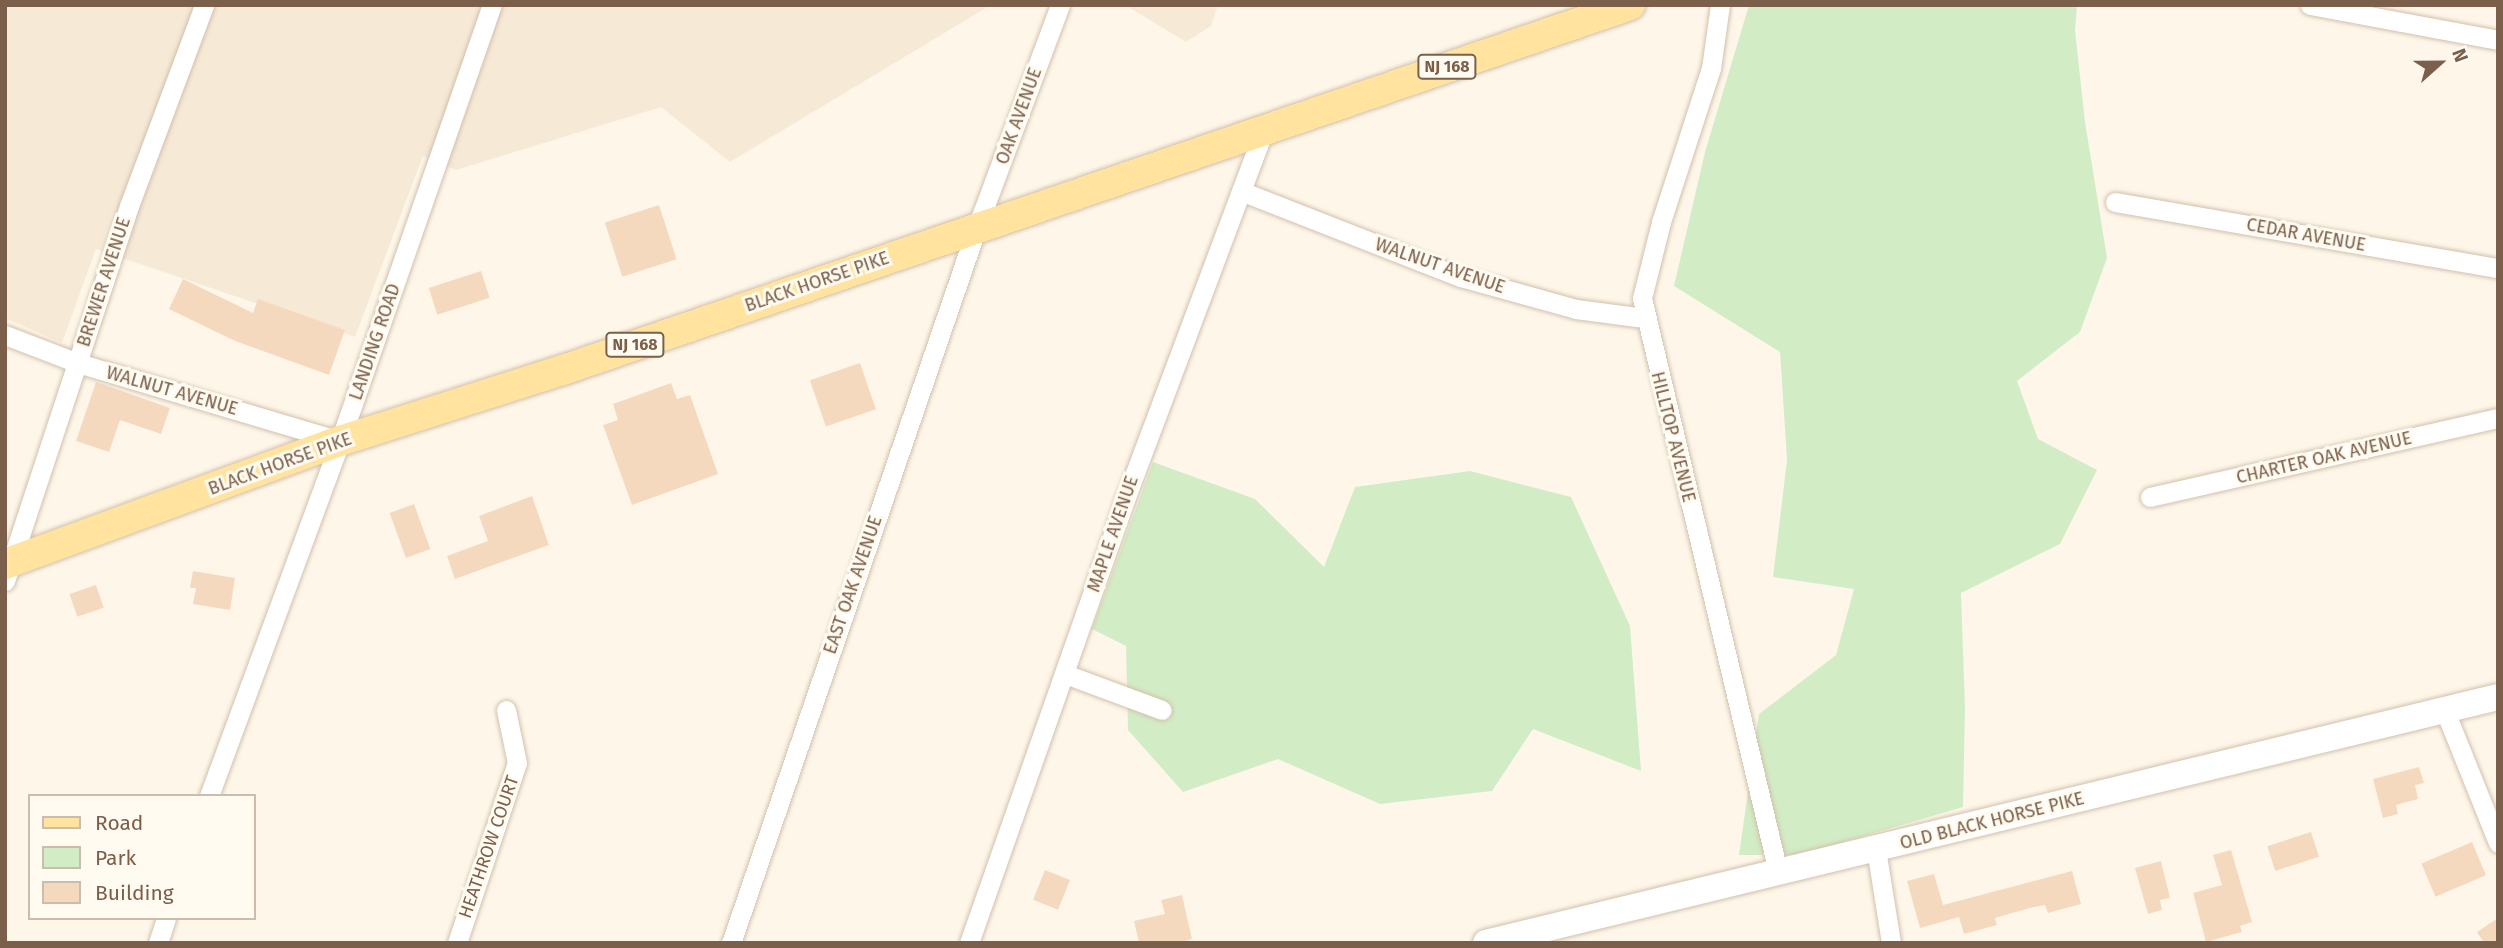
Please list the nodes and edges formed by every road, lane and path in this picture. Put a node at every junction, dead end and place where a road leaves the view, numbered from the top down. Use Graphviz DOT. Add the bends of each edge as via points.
graph roads {
  1 [pos="204,5"];
  2 [pos="492,5"];
  3 [pos="1060,5"];
  4 [pos="1630,5"];
  5 [pos="1720,5"];
  6 [pos="2310,5"];
  7 [pos="2498,40"];
  8 [pos="1265,128"];
  9 [pos="1241,191"];
  10 [pos="2115,202"];
  11 [pos="977,227"];
  12 [pos="2498,268"];
  13 [pos="1644,318"];
  14 [pos="5,335"];
  15 [pos="78,363"];
  16 [pos="2498,418"];
  17 [pos="340,441"];
  18 [pos="2150,497"];
  19 [pos="8,568"];
  20 [pos="1065,674"];
  21 [pos="2498,697"];
  22 [pos="506,710"];
  23 [pos="1161,710"];
  24 [pos="2445,711"];
  25 [pos="210,794"];
  26 [pos="2498,842"];
  27 [pos="1875,849"];
  28 [pos="1778,872"];
  29 [pos="165,920"];
  30 [pos="158,943"];
  31 [pos="457,943"];
  32 [pos="731,943"];
  33 [pos="969,943"];
  34 [pos="1486,943"];
  35 [pos="1891,943"];
  1 -- 15 [label="street, BREWER AVENUE"];
  2 -- 17 [label="street, LANDING ROAD"];
  3 -- 11 [label="street, OAK AVENUE"];
  4 -- 8 [label="main road, BLACK HORSE PIKE / NJ 168"];
  5 -- 13 [label="street, HILLTOP AVENUE" via="1711,68 1661,222 1642,298"];
  6 -- 7 [label="street"];
  8 -- 9 [label="street, MAPLE AVENUE"];
  8 -- 11 [label="main road, BLACK HORSE PIKE / NJ 168"];
  9 -- 13 [label="street, WALNUT AVENUE" via="1461,277 1576,309"];
  9 -- 20 [label="street, MAPLE AVENUE"];
  10 -- 12 [label="street, CEDAR AVENUE"];
  11 -- 17 [label="main road, BLACK HORSE PIKE / NJ 168" via="563,370"];
  11 -- 32 [label="street, EAST OAK AVENUE"];
  13 -- 28 [label="street, HILLTOP AVENUE"];
  14 -- 15 [label="street, WALNUT AVENUE"];
  15 -- 17 [label="street, WALNUT AVENUE"];
  15 -- 19 [label="street, BREWER AVENUE"];
  16 -- 18 [label="street, CHARTER OAK AVENUE"];
  17 -- 19 [label="main road, BLACK HORSE PIKE / NJ 168"];
  17 -- 25 [label="street, LANDING ROAD"];
  20 -- 23 [label="street"];
  20 -- 33 [label="street, MAPLE AVENUE"];
  21 -- 24 [label="street, OLD BLACK HORSE PIKE"];
  22 -- 31 [label="street, HEATHROW COURT" via="517,762"];
  24 -- 26 [label="street"];
  24 -- 27 [label="street, OLD BLACK HORSE PIKE"];
  27 -- 28 [label="street, OLD BLACK HORSE PIKE"];
  27 -- 35 [label="street"];
  28 -- 34 [label="street, OLD BLACK HORSE PIKE"];
  29 -- 30 [label="street"];
}
